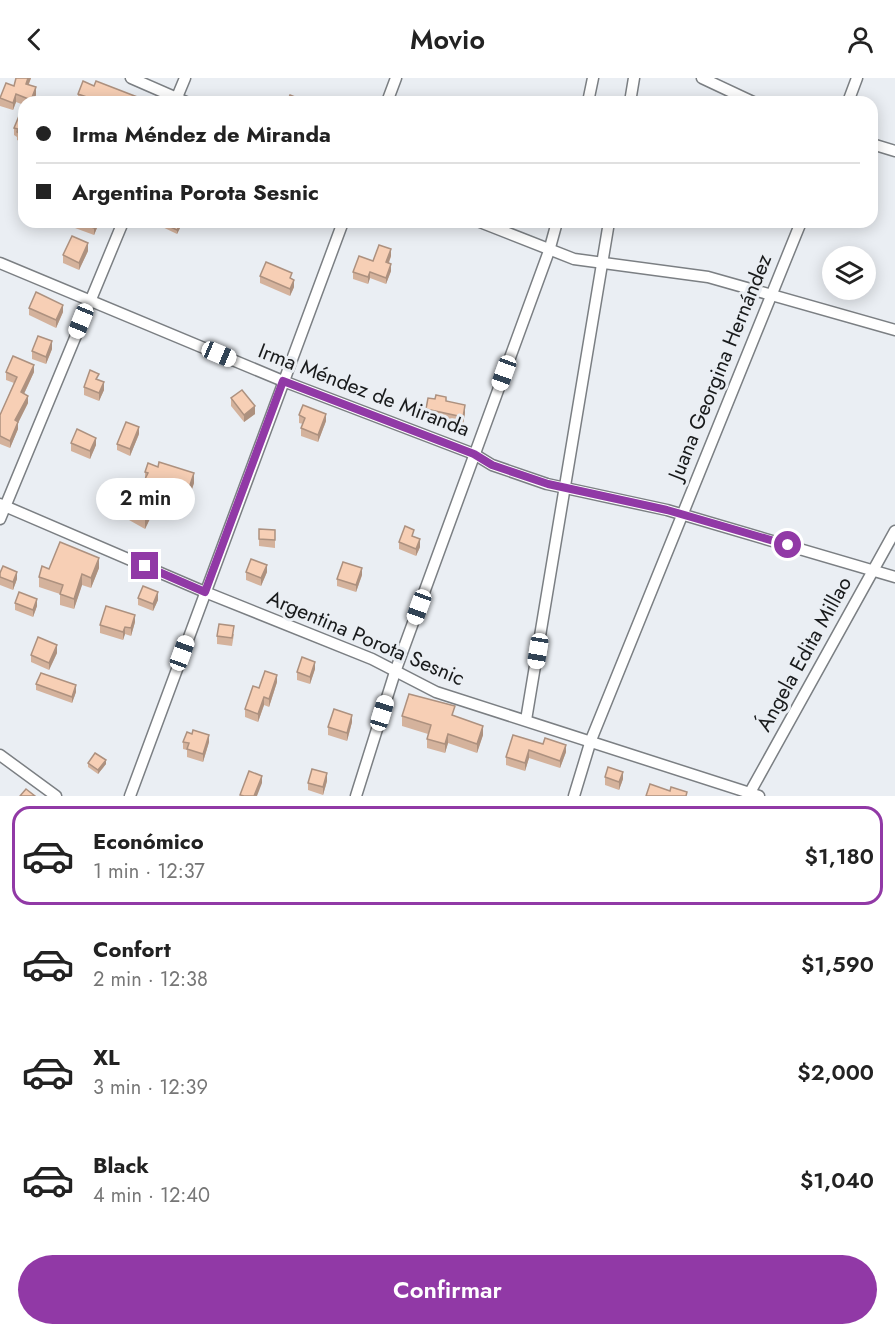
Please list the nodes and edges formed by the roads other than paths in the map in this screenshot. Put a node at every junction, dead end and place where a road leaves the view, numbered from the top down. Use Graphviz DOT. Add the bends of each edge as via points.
graph roads {
  1 [pos="131,78"];
  2 [pos="185,78"];
  3 [pos="396,78"];
  4 [pos="593,78"];
  5 [pos="634,78"];
  6 [pos="702,78"];
  7 [pos="857,78"];
  8 [pos="169,96"];
  9 [pos="180,96"];
  10 [pos="389,96"];
  11 [pos="589,96"];
  12 [pos="631,96"];
  13 [pos="740,96"];
  14 [pos="850,96"];
  15 [pos="878,146"];
  16 [pos="895,151"];
  17 [pos="120,228"];
  18 [pos="341,228"];
  19 [pos="494,228"];
  20 [pos="555,228"];
  21 [pos="608,228"];
  22 [pos="798,228"];
  23 [pos="549,251"];
  24 [pos="0,263"];
  25 [pos="602,264"];
  26 [pos="770,296"];
  27 [pos="90,301"];
  28 [pos="895,330"];
  29 [pos="283,381"];
  30 [pos="474,454"];
  31 [pos="564,488"];
  32 [pos="3,505"];
  33 [pos="681,513"];
  34 [pos="0,519"];
  35 [pos="895,531"];
  36 [pos="873,571"];
  37 [pos="895,577"];
  38 [pos="205,592"];
  39 [pos="395,672"];
  40 [pos="526,720"];
  41 [pos="591,740"];
  42 [pos="0,755"];
  43 [pos="752,795"];
  44 [pos="56,796"];
  45 [pos="130,796"];
  46 [pos="356,796"];
  47 [pos="574,796"];
  1 -- 8 [label="street"];
  2 -- 9 [label="street"];
  3 -- 10 [label="street"];
  4 -- 11 [label="street"];
  5 -- 12 [label="street"];
  6 -- 13 [label="street"];
  7 -- 14 [label="street"];
  15 -- 16 [label="street"];
  17 -- 27 [label="street"];
  18 -- 29 [label="street"];
  19 -- 23 [label="street"];
  20 -- 23 [label="street"];
  21 -- 25 [label="street"];
  22 -- 26 [label="street, Juana Georgina Hernández"];
  23 -- 25 [label="street"];
  23 -- 30 [label="street"];
  24 -- 27 [label="street, Irma Méndez de Miranda"];
  25 -- 26 [label="street" via="708,277"];
  25 -- 31 [label="street"];
  26 -- 28 [label="street"];
  26 -- 33 [label="street, Juana Georgina Hernández"];
  27 -- 29 [label="street, Irma Méndez de Miranda"];
  27 -- 32 [label="street"];
  29 -- 30 [label="street, Irma Méndez de Miranda"];
  29 -- 38 [label="street"];
  30 -- 31 [label="street, Irma Méndez de Miranda" via="492,465"];
  30 -- 39 [label="street"];
  31 -- 33 [label="street, Irma Méndez de Miranda"];
  31 -- 40 [label="street"];
  32 -- 34 [label="street"];
  32 -- 38 [label="street, Argentina Porota Sesnic"];
  33 -- 36 [label="street, Irma Méndez de Miranda"];
  33 -- 41 [label="street, Juana Georgina Hernández"];
  35 -- 36 [label="street, Ángela Edita Millao"];
  36 -- 37 [label="street, Irma Méndez de Miranda"];
  36 -- 43 [label="street, Ángela Edita Millao"];
  38 -- 39 [label="street, Argentina Porota Sesnic" via="372,659"];
  38 -- 45 [label="street"];
  39 -- 40 [label="street, Argentina Porota Sesnic" via="436,692"];
  39 -- 46 [label="street"];
  40 -- 41 [label="street, Argentina Porota Sesnic"];
  41 -- 43 [label="street, Argentina Porota Sesnic"];
  41 -- 47 [label="street, Juana Georgina Hernández"];
  42 -- 44 [label="street"];
}
